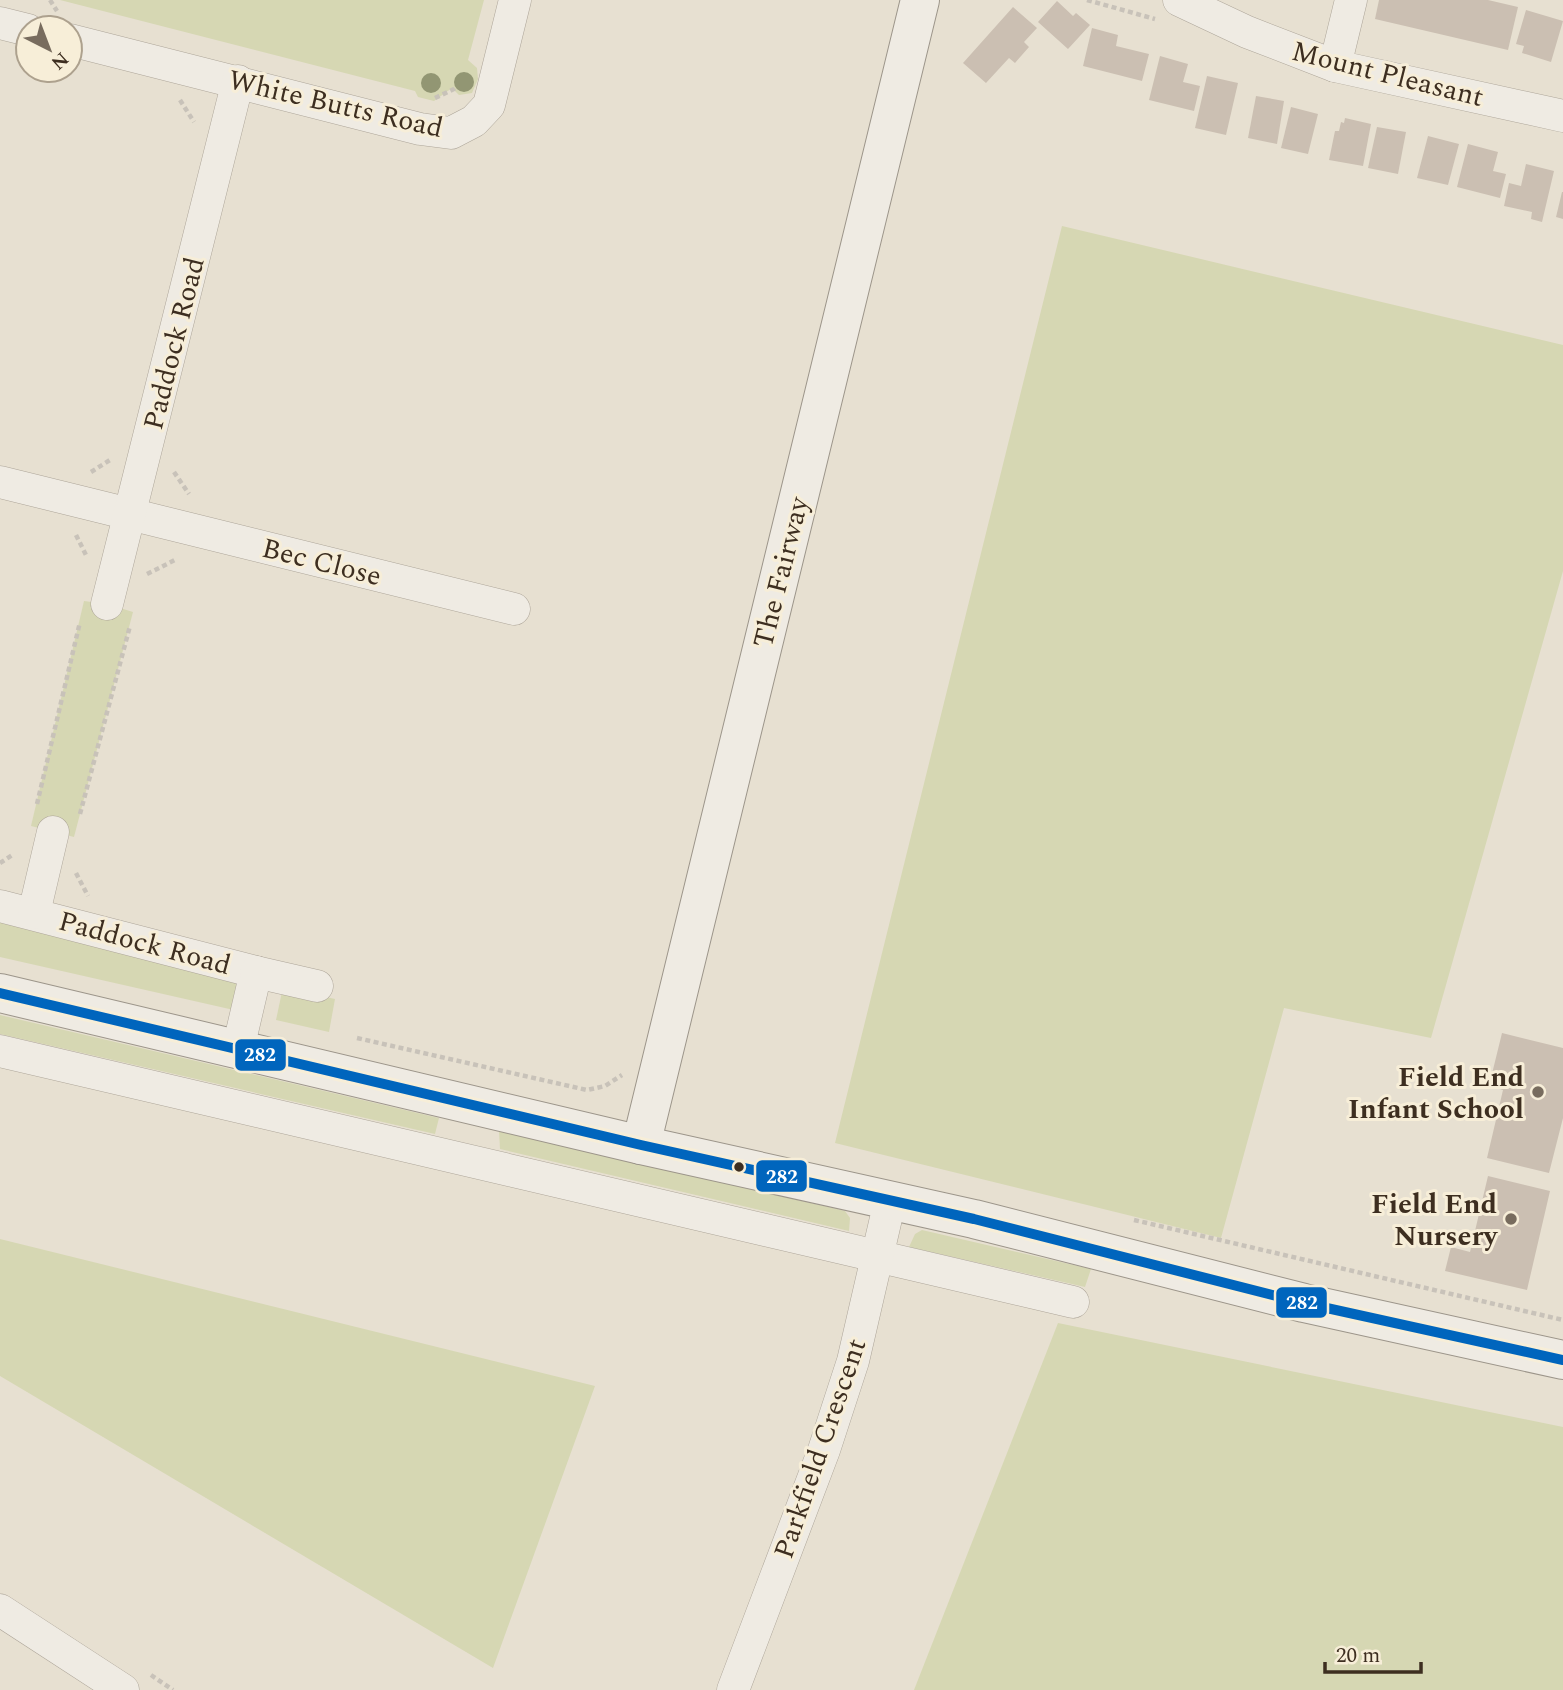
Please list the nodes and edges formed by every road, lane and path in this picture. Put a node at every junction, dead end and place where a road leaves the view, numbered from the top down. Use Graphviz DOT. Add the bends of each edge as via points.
graph roads {
  1 [pos="515,0"];
  2 [pos="920,0"];
  3 [pos="1179,0"];
  4 [pos="1351,0"];
  5 [pos="84,43"];
  6 [pos="1335,66"];
  7 [pos="238,81"];
  8 [pos="179,99"];
  9 [pos="1563,116"];
  10 [pos="201,133"];
  11 [pos="0,482"];
  12 [pos="130,513"];
  13 [pos="514,609"];
  14 [pos="106,615"];
  15 [pos="55,823"];
  16 [pos="16,853"];
  17 [pos="0,863"];
  18 [pos="0,906"];
  19 [pos="34,913"];
  20 [pos="256,972"];
  21 [pos="317,986"];
  22 [pos="0,993"];
  23 [pos="349,1036"];
  24 [pos="238,1049"];
  25 [pos="0,1051"];
  26 [pos="625,1070"];
  27 [pos="641,1145"];
  28 [pos="890,1201"];
  29 [pos="878,1257"];
  30 [pos="1073,1302"];
  31 [pos="1563,1360"];
  32 [pos="0,1610"];
  33 [pos="123,1690"];
  34 [pos="733,1690"];
  1 -- 7 [label="street, White Butts Road" via="489,105 474,121 451,133"];
  2 -- 27 [label="street, The Fairway"];
  3 -- 6 [label="street, Mount Pleasant"];
  4 -- 6 [label="street"];
  5 -- 7 [label="street, White Butts Road"];
  6 -- 9 [label="street, Mount Pleasant"];
  7 -- 12 [label="street, Paddock Road"];
  8 -- 10 [label="path"];
  11 -- 12 [label="street, Bec Close"];
  12 -- 13 [label="street, Bec Close"];
  12 -- 14 [label="street, Paddock Road"];
  14 -- 15 [label="path"];
  14 -- 15 [label="path"];
  15 -- 19 [label="street, Paddock Road"];
  16 -- 17 [label="path"];
  18 -- 19 [label="street, Paddock Road"];
  19 -- 20 [label="street, Paddock Road"];
  20 -- 21 [label="street, Paddock Road"];
  20 -- 24 [label="street, Paddock Road"];
  22 -- 24 [label="street"];
  23 -- 26 [label="path" via="587,1090 605,1086"];
  24 -- 27 [label="street"];
  25 -- 29 [label="street"];
  27 -- 28 [label="street"];
  28 -- 29 [label="street, Parkfield Crescent"];
  28 -- 31 [label="street" via="1304,1303"];
  29 -- 30 [label="street"];
  29 -- 34 [label="street, Parkfield Crescent" via="853,1361 824,1450"];
  32 -- 33 [label="street"];
}
